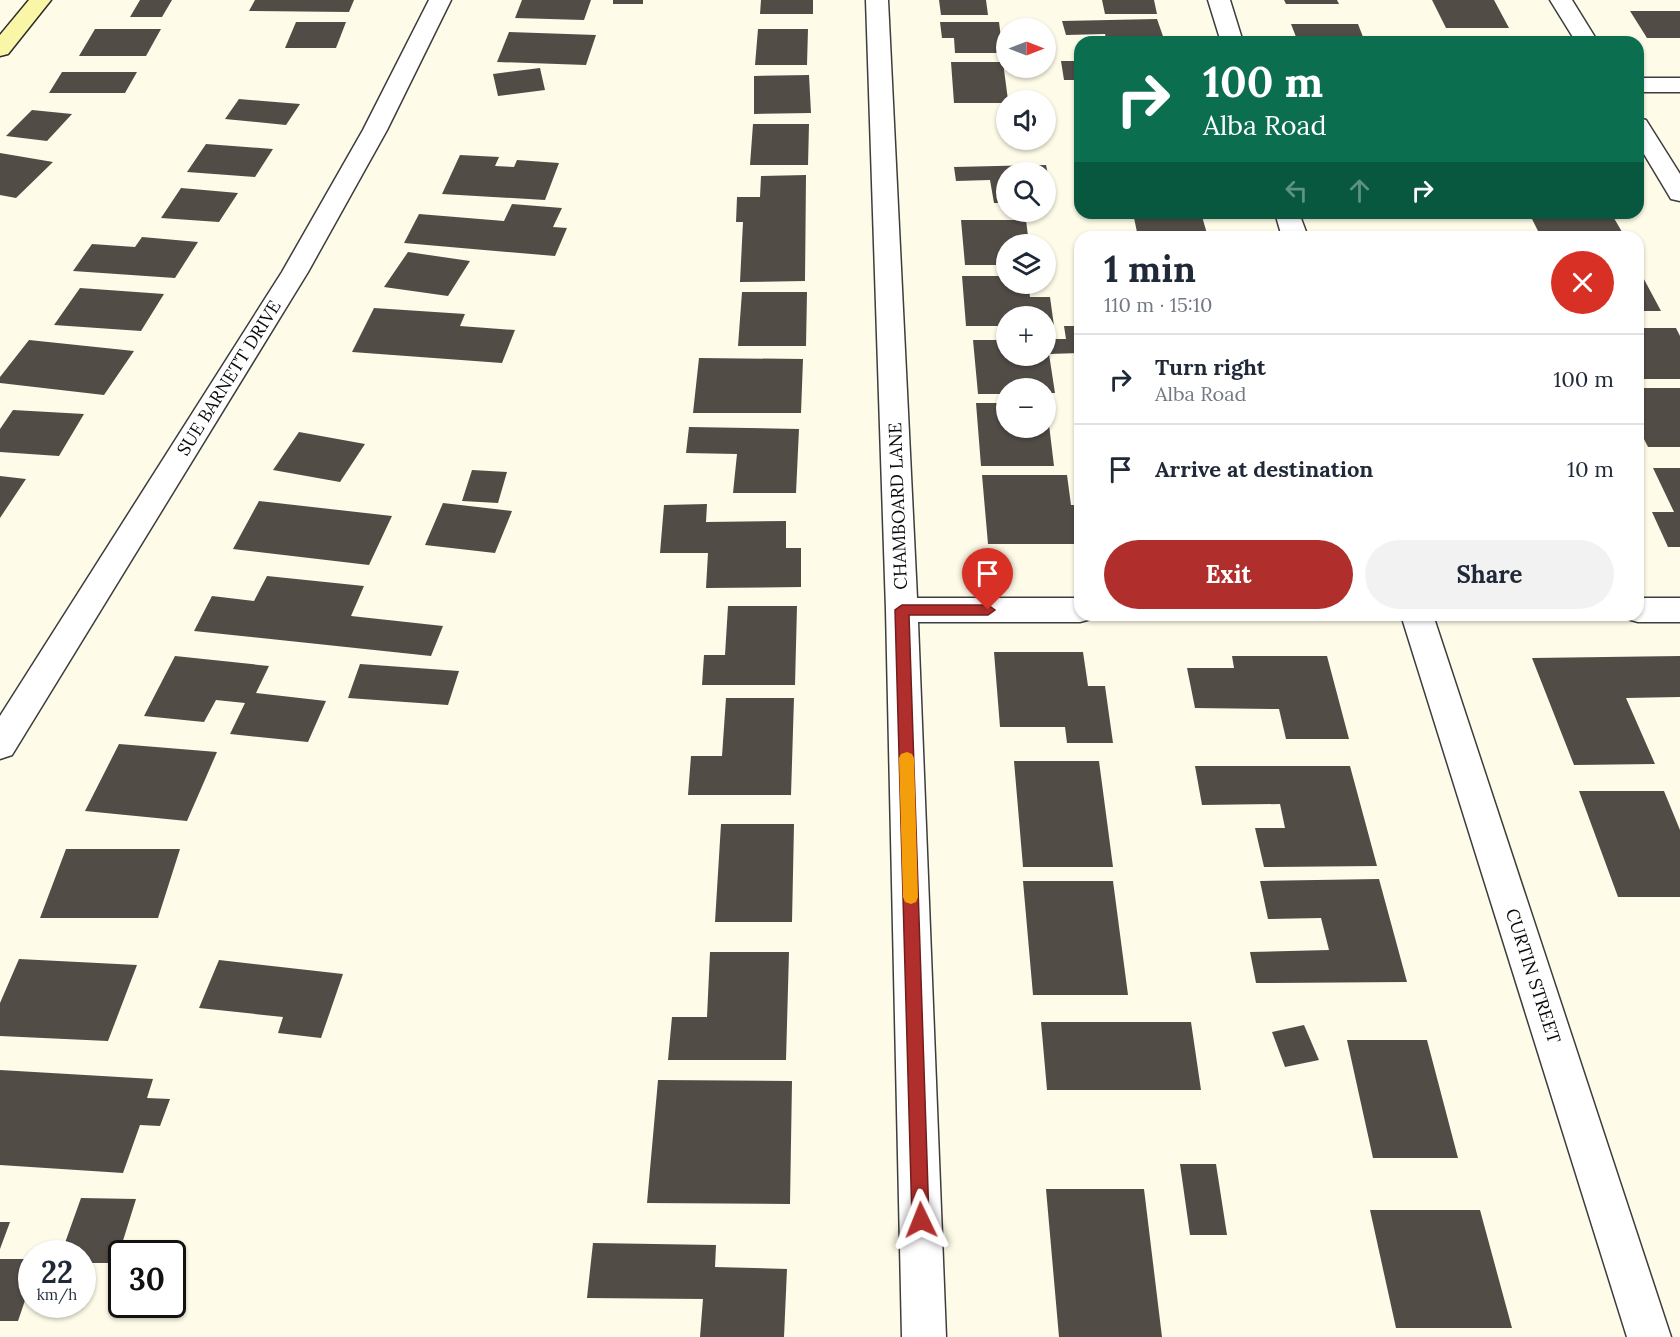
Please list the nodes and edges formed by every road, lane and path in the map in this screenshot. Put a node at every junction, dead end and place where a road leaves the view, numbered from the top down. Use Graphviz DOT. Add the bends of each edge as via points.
graph roads {
  1 [pos="40,0"];
  2 [pos="440,0"];
  3 [pos="877,0"];
  4 [pos="1219,0"];
  5 [pos="1561,0"];
  6 [pos="1230,36"];
  7 [pos="1583,36"];
  8 [pos="0,49"];
  9 [pos="1644,85"];
  10 [pos="1680,85"];
  11 [pos="1644,135"];
  12 [pos="1680,194"];
  13 [pos="902,610"];
  14 [pos="1074,610"];
  15 [pos="1644,610"];
  16 [pos="1680,610"];
  17 [pos="1418,621"];
  18 [pos="0,746"];
  19 [pos="924,1337"];
  20 [pos="1649,1337"];
  1 -- 8 [label="main road"];
  2 -- 18 [label="street, SUE BARNETT DRIVE" via="375,130 295,272"];
  3 -- 13 [label="street, CHAMBOARD LANE"];
  4 -- 6 [label="street"];
  5 -- 7 [label="street"];
  9 -- 10 [label="street"];
  11 -- 12 [label="street"];
  13 -- 14 [label="street"];
  13 -- 19 [label="street, CHAMBOARD LANE"];
  15 -- 16 [label="street"];
  17 -- 20 [label="street, CURTIN STREET"];
}
